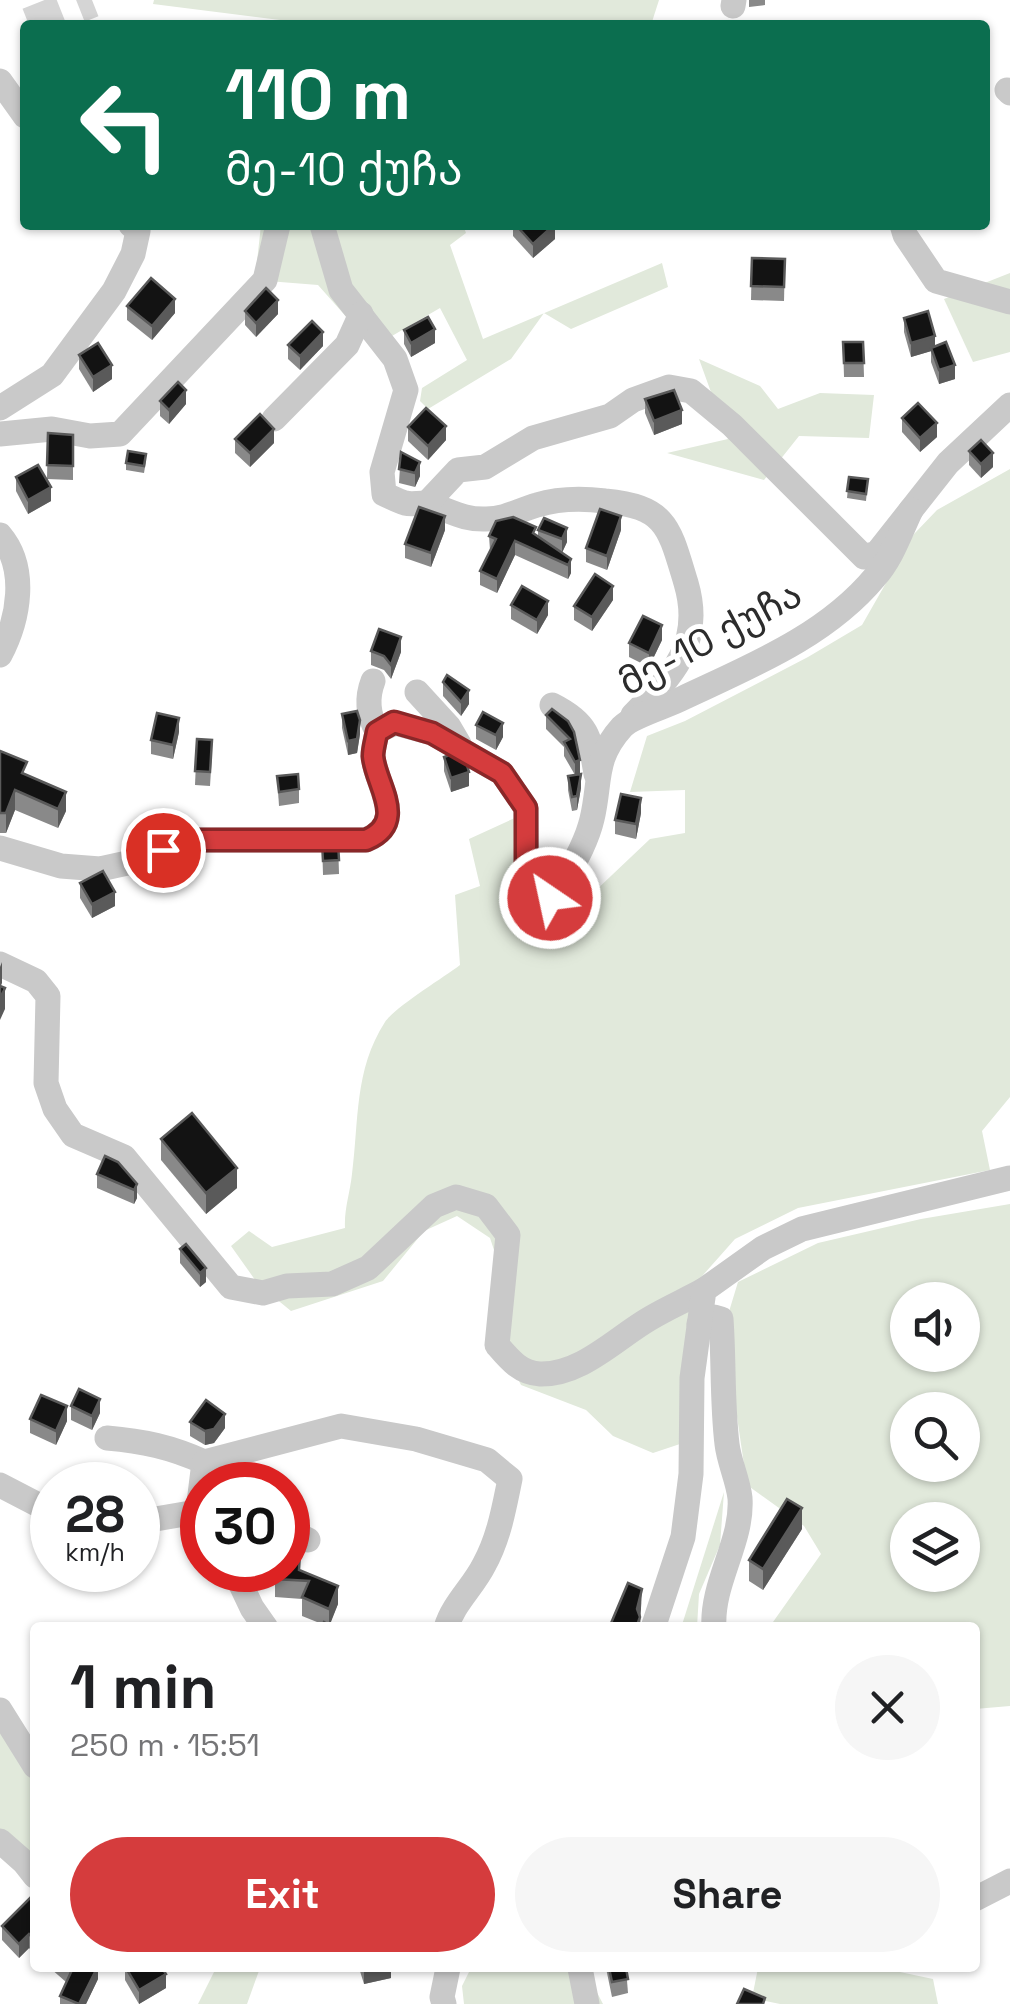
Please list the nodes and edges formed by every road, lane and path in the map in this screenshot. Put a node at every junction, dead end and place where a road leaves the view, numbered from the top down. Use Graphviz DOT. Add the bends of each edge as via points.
graph roads {
  1 [pos="0,81"];
  2 [pos="20,109"];
  3 [pos="137,230"];
  4 [pos="277,230"];
  5 [pos="324,230"];
  6 [pos="904,230"];
  7 [pos="1010,302"];
  8 [pos="361,314"];
  9 [pos="1010,404"];
  10 [pos="0,408"];
  11 [pos="274,419"];
  12 [pos="0,434"];
  13 [pos="427,504"];
  14 [pos="910,510"];
  15 [pos="0,534"];
  16 [pos="0,654"];
  17 [pos="373,682"];
  18 [pos="417,692"];
  19 [pos="552,705"];
  20 [pos="626,722"];
  21 [pos="377,732"];
  22 [pos="462,749"];
  23 [pos="596,774"];
  24 [pos="0,848"];
  25 [pos="0,964"];
  26 [pos="1010,1178"];
  27 [pos="704,1290"];
  28 [pos="700,1324"];
  29 [pos="107,1438"];
  30 [pos="204,1462"];
  31 [pos="0,1485"];
  32 [pos="30,1501"];
  33 [pos="244,1592"];
  34 [pos="262,1622"];
  35 [pos="448,1622"];
  36 [pos="655,1622"];
  37 [pos="713,1622"];
  38 [pos="0,1710"];
  39 [pos="30,1758"];
  40 [pos="0,1841"];
  41 [pos="30,1870"];
  42 [pos="1010,1882"];
  43 [pos="980,1897"];
  44 [pos="447,1972"];
  45 [pos="581,1972"];
  46 [pos="444,2004"];
  47 [pos="588,2004"];
  1 -- 2 [label="street"];
  3 -- 10 [label="street" via="134,254 114,291 52,374"];
  4 -- 12 [label="street" via="265,280 120,434"];
  5 -- 8 [label="street" via="342,290"];
  6 -- 7 [label="street" via="936,281"];
  8 -- 11 [label="street" via="347,344"];
  8 -- 13 [label="street" via="396,359 406,390 382,472 384,494"];
  9 -- 14 [label="street"];
  13 -- 14 [label="street" via="458,470 485,466 533,438 610,416 669,387 691,391 732,425 864,557 876,553"];
  13 -- 20 [label="street" via="466,519 510,517 573,498 652,511 664,525 688,589 691,628 683,658"];
  14 -- 20 [label="street, მე-10 ქუჩა" via="876,577 820,626 782,651"];
  15 -- 16 [label="street" via="18,574 14,630"];
  17 -- 21 [label="street" via="370,718"];
  18 -- 22 [label="street"];
  19 -- 23 [label="street" via="575,717 591,742"];
  20 -- 23 [label="street, მე-10 ქუჩა" via="606,746"];
  21 -- 22 [label="street, მე-10 ქუჩა" via="394,722"];
  21 -- 24 [label="street" via="373,756 388,796 384,826 366,840 184,840 141,860 100,868 61,866"];
  22 -- 23 [label="street, მე-10 ქუჩა" via="502,773 526,808 526,884 537,896 556,895 572,867 592,820"];
  25 -- 27 [label="street" via="48,996 46,1083 73,1135 124,1157 231,1287 263,1293 332,1284 368,1268 434,1206 456,1196 486,1206 508,1236 497,1344 527,1372 574,1368"];
  26 -- 27 [label="street" via="802,1229"];
  27 -- 28 [label="street"];
  28 -- 36 [label="street" via="683,1537"];
  28 -- 37 [label="street" via="721,1319 724,1422 740,1498"];
  29 -- 30 [label="street" via="144,1440"];
  30 -- 35 [label="street" via="341,1426 487,1460 510,1479 502,1522"];
  31 -- 32 [label="street"];
  33 -- 34 [label="street"];
  38 -- 39 [label="street"];
  40 -- 41 [label="street"];
  42 -- 43 [label="street"];
  44 -- 46 [label="street"];
  45 -- 47 [label="street"];
}
